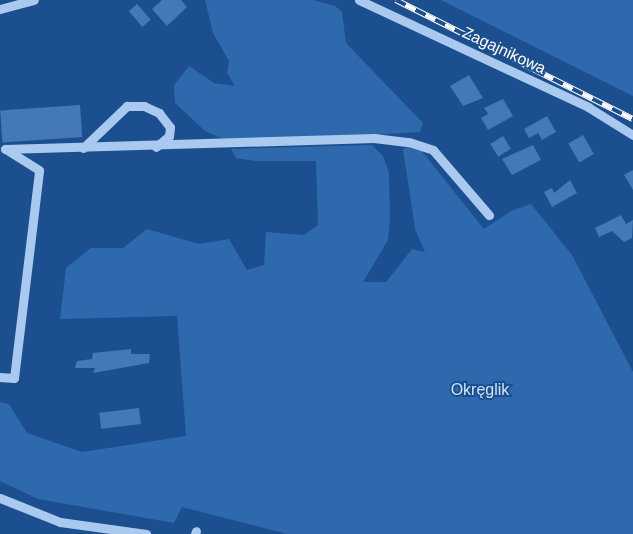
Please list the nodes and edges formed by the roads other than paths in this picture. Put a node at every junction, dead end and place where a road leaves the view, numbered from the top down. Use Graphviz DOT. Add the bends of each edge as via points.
graph roads {
  1 [pos="34,0"];
  2 [pos="359,0"];
  3 [pos="0,9"];
  4 [pos="633,134"];
  5 [pos="156,147"];
  6 [pos="83,148"];
  7 [pos="3,149"];
  8 [pos="489,215"];
  9 [pos="0,377"];
  10 [pos="0,498"];
  11 [pos="146,534"];
  1 -- 3 [label="street"];
  2 -- 4 [label="street, Zagajnikowa" via="588,107"];
  5 -- 6 [label="street"];
  5 -- 6 [label="street" via="169,136 170,127 159,113 144,106 127,106"];
  5 -- 8 [label="street" via="374,138 409,142 433,150"];
  6 -- 7 [label="street"];
  7 -- 9 [label="street" via="39,170 14,378"];
  10 -- 11 [label="street" via="60,522"];
}
